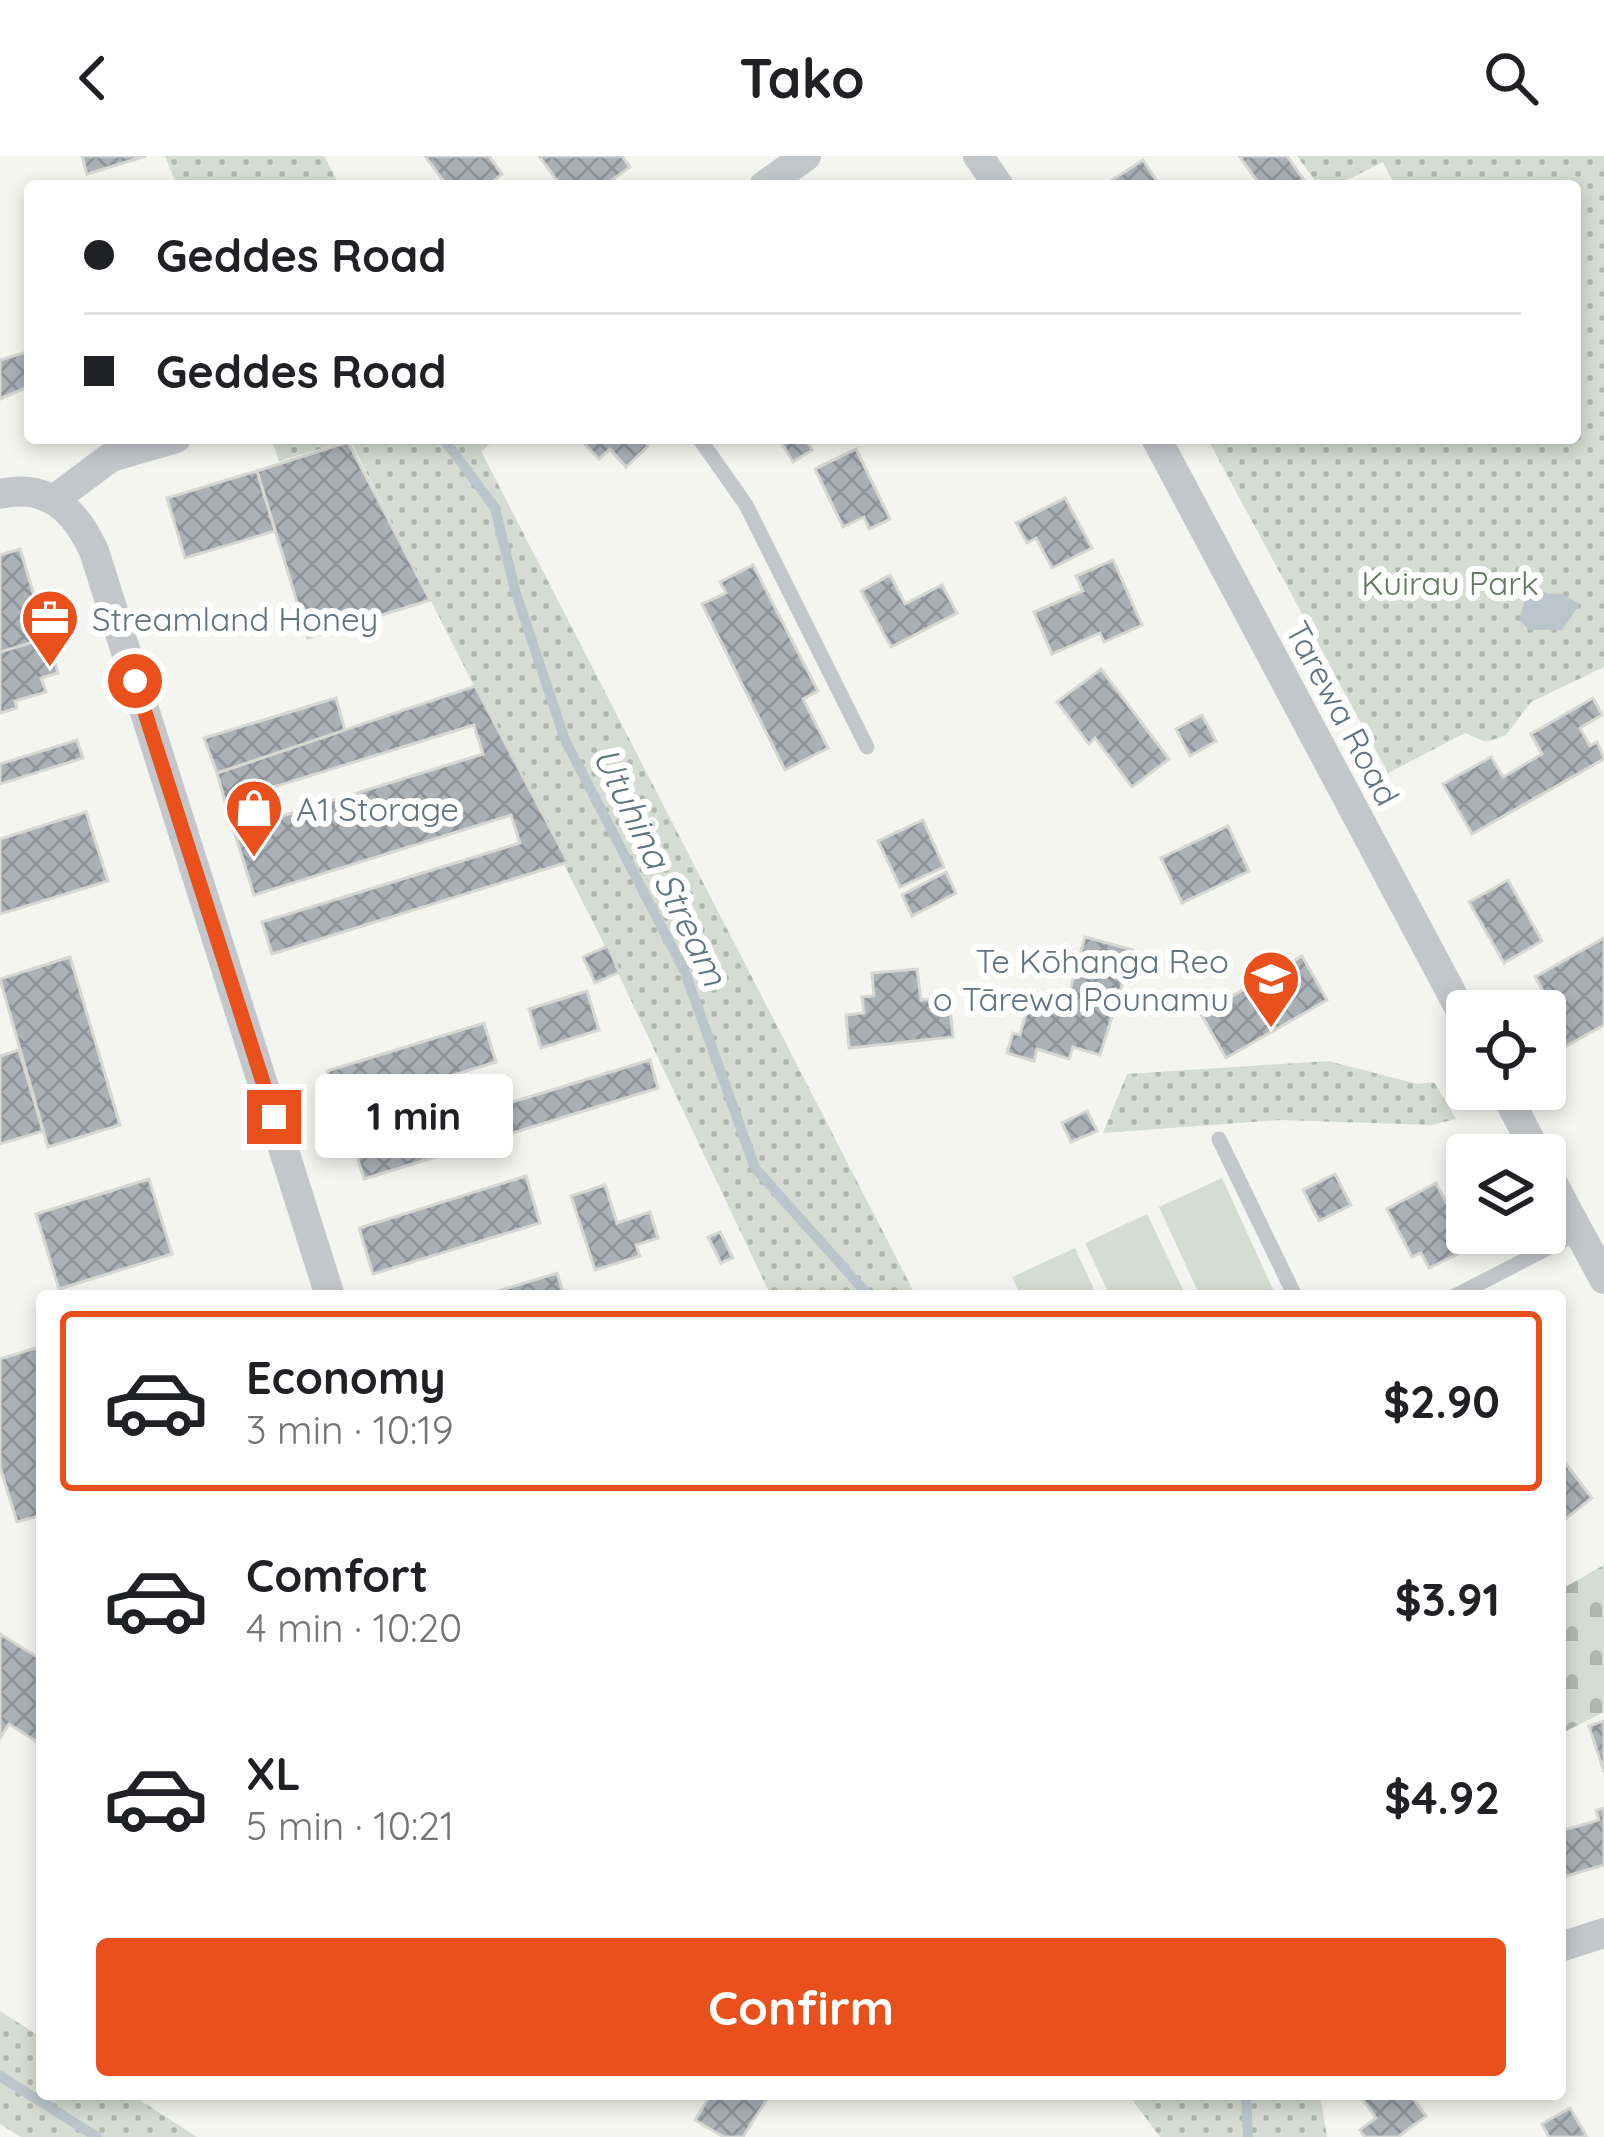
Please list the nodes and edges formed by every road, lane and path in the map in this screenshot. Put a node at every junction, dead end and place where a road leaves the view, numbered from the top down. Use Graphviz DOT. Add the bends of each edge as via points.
graph roads {
  1 [pos="806,156"];
  2 [pos="772,180"];
  3 [pos="156,444"];
  4 [pos="703,444"];
  5 [pos="1159,444"];
  6 [pos="0,494"];
  7 [pos="56,498"];
  8 [pos="867,747"];
  9 [pos="1450,990"];
  10 [pos="1219,1139"];
  11 [pos="1566,1208"];
  12 [pos="1579,1232"];
  13 [pos="1604,1279"];
  14 [pos="328,1290"];
  15 [pos="1292,1290"];
  16 [pos="1467,1290"];
  17 [pos="1604,1933"];
  18 [pos="1566,1945"];
  1 -- 2 [label="street"];
  3 -- 7 [label="street" via="111,458"];
  4 -- 8 [label="lane" via="746,505"];
  5 -- 9 [label="street, Tarewa Road"];
  6 -- 7 [label="street"];
  7 -- 14 [label="street" via="94,551"];
  10 -- 15 [label="lane"];
  11 -- 12 [label="street"];
  12 -- 13 [label="street"];
  12 -- 16 [label="lane"];
  17 -- 18 [label="street"];
}
